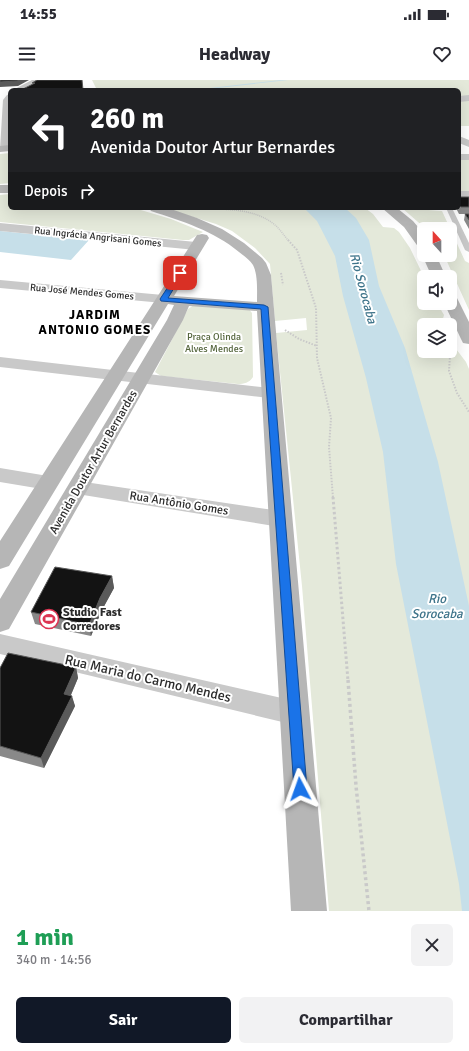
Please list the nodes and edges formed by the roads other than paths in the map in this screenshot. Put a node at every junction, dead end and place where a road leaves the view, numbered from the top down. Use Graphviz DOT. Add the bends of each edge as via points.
graph roads {
  1 [pos="39,80"];
  2 [pos="19,88"];
  3 [pos="8,100"];
  4 [pos="5,148"];
  5 [pos="160,210"];
  6 [pos="391,210"];
  7 [pos="450,210"];
  8 [pos="453,217"];
  9 [pos="461,217"];
  10 [pos="0,227"];
  11 [pos="417,233"];
  12 [pos="461,233"];
  13 [pos="469,233"];
  14 [pos="199,242"];
  15 [pos="469,250"];
  16 [pos="0,284"];
  17 [pos="163,299"];
  18 [pos="184,301"];
  19 [pos="264,307"];
  20 [pos="455,310"];
  21 [pos="469,339"];
  22 [pos="0,362"];
  23 [pos="116,375"];
  24 [pos="141,378"];
  25 [pos="270,393"];
  26 [pos="0,475"];
  27 [pos="48,483"];
  28 [pos="78,488"];
  29 [pos="280,519"];
  30 [pos="0,560"];
  31 [pos="0,622"];
  32 [pos="0,644"];
  33 [pos="295,713"];
  34 [pos="309,911"];
  1 -- 2 [label="street"];
  3 -- 4 [label="street"];
  5 -- 19 [label="main road" via="207,226 238,243 258,262 264,280"];
  6 -- 11 [label="main road"];
  7 -- 8 [label="lane"];
  8 -- 9 [label="lane"];
  8 -- 12 [label="lane"];
  10 -- 14 [label="street, Rua Ingrácia Angrisani Gomes"];
  12 -- 13 [label="lane"];
  12 -- 15 [label="lane"];
  14 -- 17 [label="main road, Avenida Doutor Artur Bernardes"];
  16 -- 17 [label="street, Rua José Mendes Gomes"];
  17 -- 18 [label="main road"];
  17 -- 23 [label="main road, Avenida Doutor Artur Bernardes"];
  18 -- 19 [label="main road"];
  18 -- 24 [label="main road, Avenida Doutor Artur Bernardes"];
  19 -- 25 [label="main road"];
  20 -- 21 [label="main road"];
  22 -- 23 [label="street"];
  23 -- 24 [label="street"];
  23 -- 27 [label="main road, Avenida Doutor Artur Bernardes"];
  24 -- 25 [label="street"];
  24 -- 28 [label="main road, Avenida Doutor Artur Bernardes"];
  25 -- 29 [label="main road"];
  26 -- 27 [label="street"];
  27 -- 30 [label="main road, Avenida Doutor Artur Bernardes"];
  28 -- 29 [label="street, Rua Antônio Gomes"];
  28 -- 31 [label="main road, Avenida Doutor Artur Bernardes"];
  29 -- 33 [label="main road"];
  32 -- 33 [label="street, Rua Maria do Carmo Mendes"];
  33 -- 34 [label="main road"];
}
